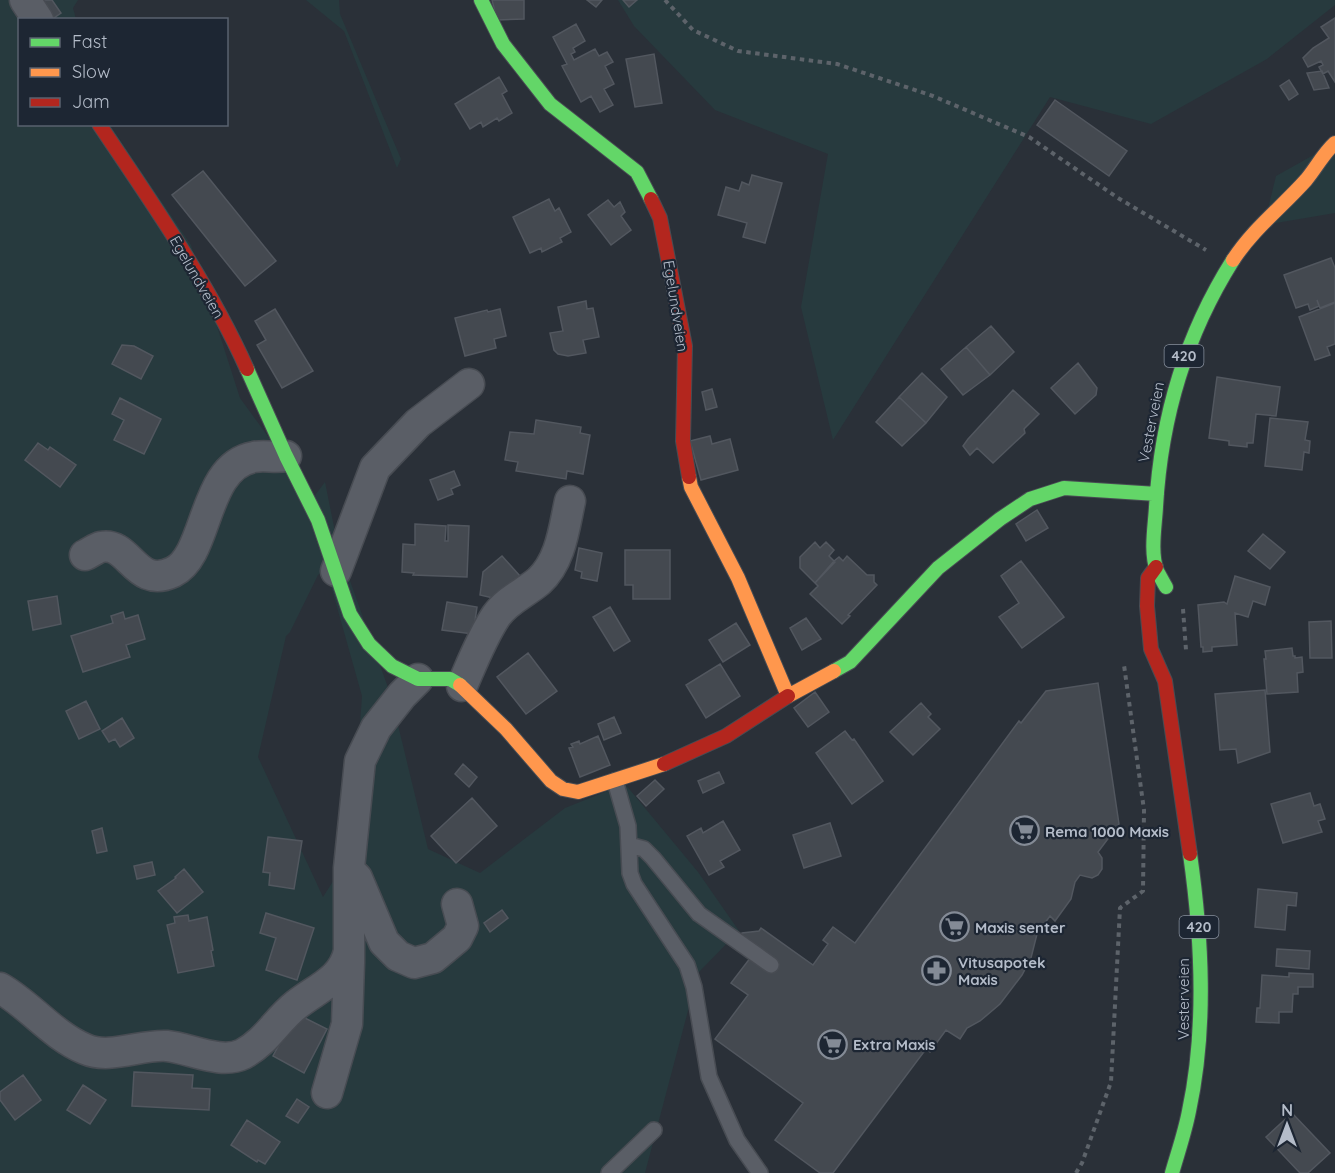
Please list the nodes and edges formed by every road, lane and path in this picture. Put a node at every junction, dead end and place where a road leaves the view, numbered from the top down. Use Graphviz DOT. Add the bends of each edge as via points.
graph roads {
  1 [pos="25,0"];
  2 [pos="481,0"];
  3 [pos="665,0"];
  4 [pos="37,18"];
  5 [pos="100,126"];
  6 [pos="1335,143"];
  7 [pos="1332,170"];
  8 [pos="1305,181"];
  9 [pos="1212,254"];
  10 [pos="469,384"];
  11 [pos="286,456"];
  12 [pos="1157,494"];
  13 [pos="570,501"];
  14 [pos="85,555"];
  15 [pos="1156,567"];
  16 [pos="336,571"];
  17 [pos="1182,602"];
  18 [pos="1167,605"];
  19 [pos="1170,655"];
  20 [pos="1186,655"];
  21 [pos="1124,659"];
  22 [pos="418,679"];
  23 [pos="1165,681"];
  24 [pos="462,686"];
  25 [pos="788,696"];
  26 [pos="615,781"];
  27 [pos="629,845"];
  28 [pos="349,868"];
  29 [pos="457,904"];
  30 [pos="349,951"];
  31 [pos="771,965"];
  32 [pos="0,988"];
  33 [pos="327,1093"];
  34 [pos="654,1130"];
  35 [pos="609,1173"];
  36 [pos="760,1173"];
  37 [pos="1076,1173"];
  38 [pos="1172,1173"];
  1 -- 4 [label="street"];
  2 -- 25 [label="street, Egelundveien" via="503,45 534,85 550,104 637,172 660,218 685,346 682,441 691,487 738,578"];
  3 -- 9 [label="path" via="693,30 738,51 837,64 933,96 1029,137 1118,198"];
  5 -- 11 [label="street, Egelundveien" via="168,228 235,342"];
  6 -- 8 [label="street, Vesterveien / 420"];
  7 -- 8 [label="street, Vesterveien / 420"];
  8 -- 12 [label="street, Vesterveien / 420" via="1241,248 1200,318 1170,400"];
  10 -- 16 [label="street" via="418,423 375,468"];
  11 -- 14 [label="street" via="253,457 230,468 213,497 190,555 174,572 153,577 117,549 102,546"];
  11 -- 16 [label="street, Egelundveien" via="318,520"];
  12 -- 15 [label="street, Vesterveien / 420"];
  12 -- 25 [label="street" via="1064,488 1030,499 938,568 850,662"];
  13 -- 24 [label="street" via="562,540 551,566 539,581 497,614"];
  15 -- 18 [label="street, Vesterveien / 420" via="1166,585"];
  15 -- 23 [label="street, Vesterveien / 420" via="1148,578 1147,606 1151,649"];
  16 -- 22 [label="street, Egelundveien" via="350,614 369,644 392,666"];
  17 -- 20 [label="path"];
  19 -- 23 [label="street, Vesterveien / 420"];
  21 -- 37 [label="path" via="1144,810 1143,891 1120,908 1111,1082"];
  22 -- 24 [label="street, Egelundveien" via="450,679"];
  22 -- 28 [label="street" via="376,728 360,761"];
  23 -- 38 [label="street, Vesterveien / 420" via="1199,918 1202,1018 1199,1061"];
  24 -- 26 [label="street" via="563,789 578,792"];
  25 -- 26 [label="street" via="726,736 671,762"];
  26 -- 27 [label="lane" via="628,826"];
  27 -- 31 [label="lane" via="644,849 699,914"];
  27 -- 36 [label="lane" via="634,884 687,965 709,1077 737,1140"];
  28 -- 29 [label="street" via="384,942 398,956 414,963 433,958 457,938 463,926"];
  28 -- 30 [label="street"];
  30 -- 32 [label="street" via="347,962 335,978 295,1005 263,1041 240,1056 212,1057 164,1046 117,1052 86,1050"];
  30 -- 33 [label="street" via="347,1024"];
  34 -- 35 [label="lane"];
}
